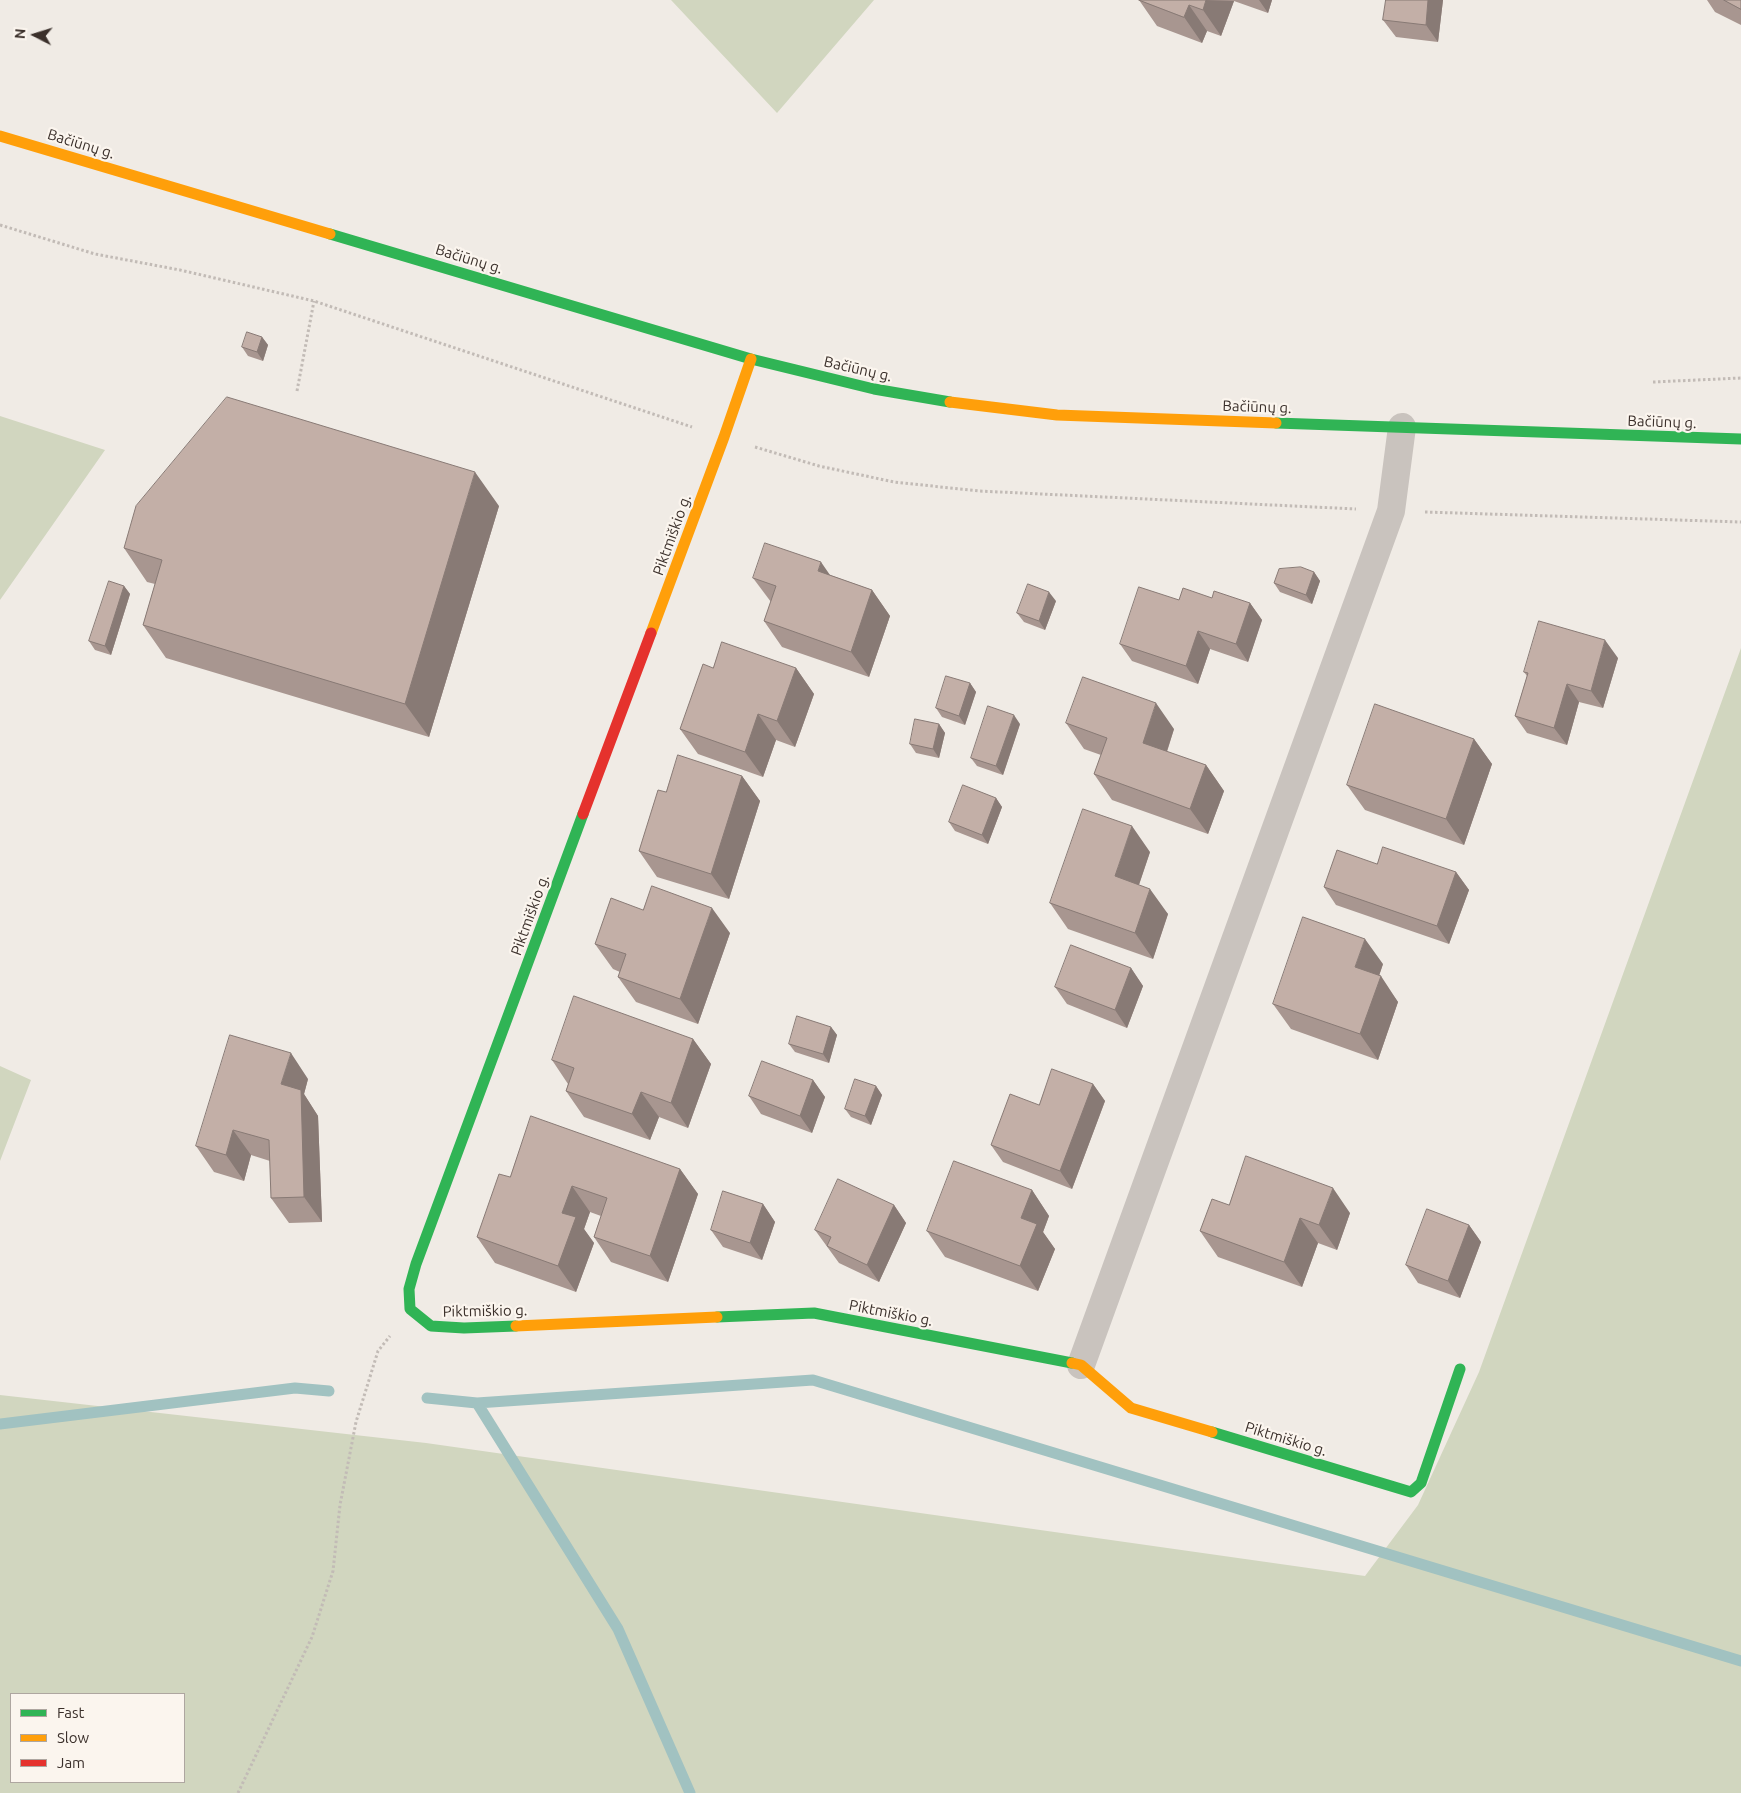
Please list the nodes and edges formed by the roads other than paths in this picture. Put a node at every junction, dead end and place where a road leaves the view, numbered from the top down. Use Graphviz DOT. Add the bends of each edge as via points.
graph roads {
  1 [pos="0,136"];
  2 [pos="751,359"];
  3 [pos="1402,427"];
  4 [pos="1741,439"];
  5 [pos="1081,1365"];
  6 [pos="1460,1369"];
  1 -- 2 [label="street, Bačiūnų g."];
  2 -- 3 [label="street, Bačiūnų g." via="874,389 1020,411 1150,419"];
  2 -- 5 [label="street, Piktmiškio g." via="416,1264 409,1289 410,1309 431,1326 464,1328 814,1313"];
  3 -- 4 [label="street, Bačiūnų g."];
  3 -- 5 [label="street" via="1391,511"];
  5 -- 6 [label="street, Piktmiškio g." via="1131,1408 1411,1492 1421,1483"];
}
